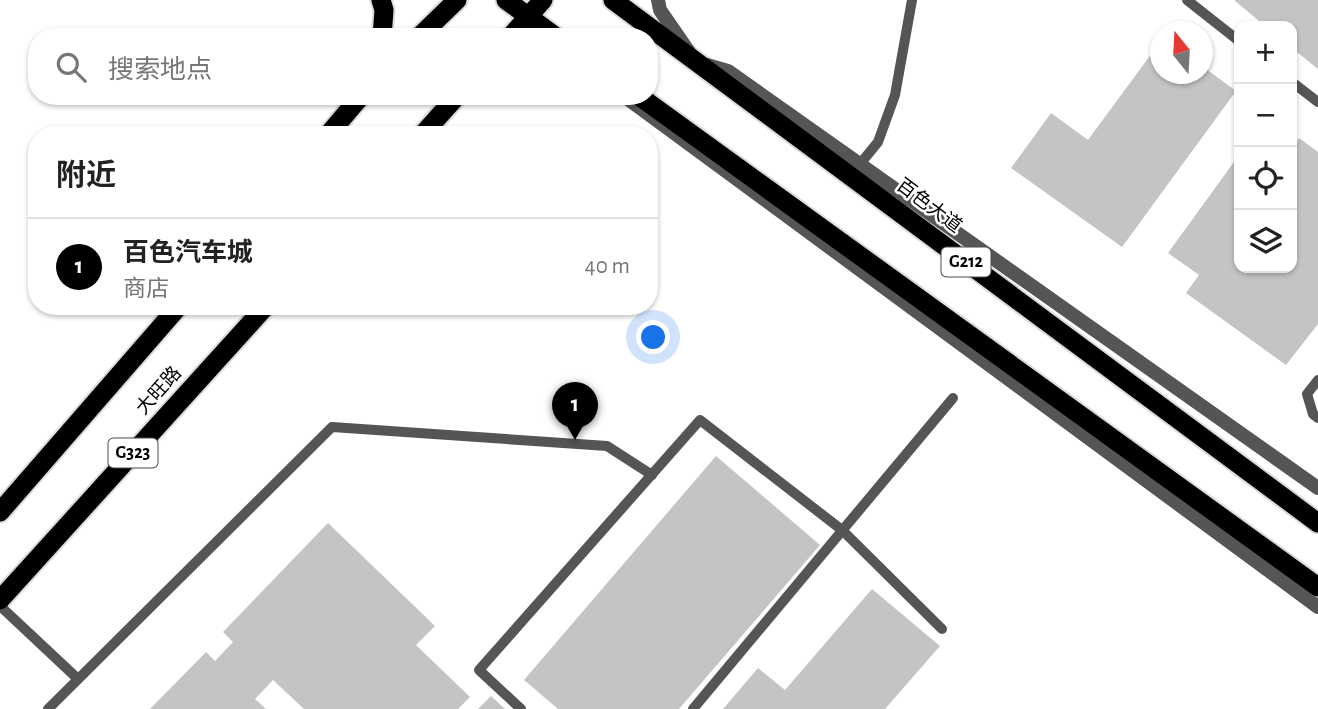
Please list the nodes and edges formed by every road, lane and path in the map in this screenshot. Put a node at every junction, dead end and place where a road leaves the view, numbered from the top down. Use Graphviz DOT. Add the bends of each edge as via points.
graph roads {
  1 [pos="381,0"];
  2 [pos="457,0"];
  3 [pos="500,0"];
  4 [pos="506,0"];
  5 [pos="543,0"];
  6 [pos="613,0"];
  7 [pos="658,0"];
  8 [pos="912,0"];
  9 [pos="1188,0"];
  10 [pos="520,25"];
  11 [pos="383,28"];
  12 [pos="428,28"];
  13 [pos="650,28"];
  14 [pos="658,34"];
  15 [pos="1234,37"];
  16 [pos="696,62"];
  17 [pos="1295,84"];
  18 [pos="1318,102"];
  19 [pos="353,105"];
  20 [pos="449,105"];
  21 [pos="636,105"];
  22 [pos="651,105"];
  23 [pos="336,126"];
  24 [pos="430,126"];
  25 [pos="860,164"];
  26 [pos="171,315"];
  27 [pos="258,315"];
  28 [pos="1318,380"];
  29 [pos="953,398"];
  30 [pos="1318,418"];
  31 [pos="652,475"];
  32 [pos="1318,488"];
  33 [pos="0,512"];
  34 [pos="1318,523"];
  35 [pos="842,530"];
  36 [pos="1318,587"];
  37 [pos="0,600"];
  38 [pos="0,606"];
  39 [pos="1318,607"];
  40 [pos="942,629"];
  41 [pos="78,679"];
  42 [pos="48,709"];
  43 [pos="521,709"];
  44 [pos="693,709"];
  1 -- 11 [label="highway"];
  2 -- 12 [label="highway"];
  3 -- 10 [label="street"];
  4 -- 10 [label="highway"];
  5 -- 10 [label="highway"];
  6 -- 13 [label="highway, 百色大道 / G212"];
  7 -- 16 [label="street" via="660,10"];
  8 -- 25 [label="lane" via="895,95 878,142"];
  9 -- 15 [label="lane"];
  14 -- 16 [label="highway, 百色大道 / G212"];
  16 -- 25 [label="street" via="728,71"];
  16 -- 34 [label="highway, 百色大道 / G212"];
  17 -- 18 [label="lane"];
  19 -- 23 [label="highway"];
  20 -- 24 [label="highway"];
  21 -- 39 [label="street"];
  22 -- 36 [label="highway"];
  25 -- 32 [label="street"];
  26 -- 33 [label="highway, 大旺路"];
  27 -- 37 [label="highway, 大旺路 / G323"];
  28 -- 30 [label="lane" via="1307,394"];
  29 -- 35 [label="lane"];
  31 -- 35 [label="lane" via="700,420"];
  31 -- 41 [label="lane" via="607,446 332,427"];
  31 -- 43 [label="lane" via="479,670"];
  35 -- 40 [label="lane"];
  35 -- 44 [label="lane"];
  38 -- 41 [label="lane"];
  41 -- 42 [label="lane"];
}
